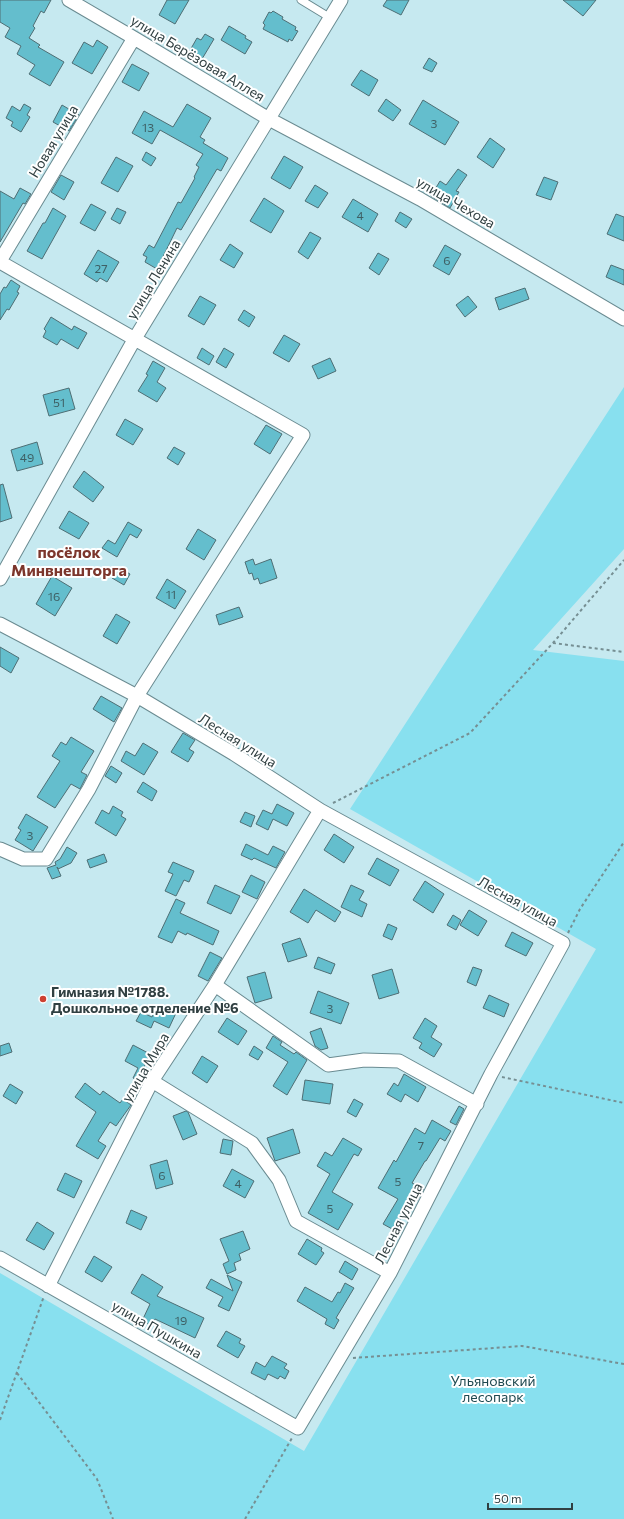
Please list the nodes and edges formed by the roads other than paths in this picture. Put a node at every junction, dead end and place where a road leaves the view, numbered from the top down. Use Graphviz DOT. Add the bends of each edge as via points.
graph roads {
  1 [pos="69,0"];
  2 [pos="301,0"];
  3 [pos="341,0"];
  4 [pos="330,17"];
  5 [pos="134,38"];
  6 [pos="269,119"];
  7 [pos="0,261"];
  8 [pos="624,319"];
  9 [pos="134,340"];
  10 [pos="0,579"];
  11 [pos="0,624"];
  12 [pos="136,696"];
  13 [pos="320,810"];
  14 [pos="0,849"];
  15 [pos="215,985"];
  16 [pos="152,1081"];
  17 [pos="477,1104"];
  18 [pos="0,1258"];
  19 [pos="390,1273"];
  20 [pos="48,1286"];
  21 [pos="298,1428"];
  1 -- 5 [label="street, улица Берёзовая Аллея"];
  2 -- 4 [label="lane"];
  3 -- 4 [label="street, улица Ленина"];
  4 -- 6 [label="street, улица Ленина"];
  5 -- 6 [label="street, улица Берёзовая Аллея"];
  5 -- 7 [label="street, Новая улица"];
  6 -- 8 [label="street, улица Чехова" via="420,199"];
  6 -- 9 [label="street, улица Ленина"];
  7 -- 9 [label="street"];
  9 -- 10 [label="street, улица Ленина"];
  9 -- 12 [label="street" via="303,435"];
  11 -- 12 [label="street, Лесная улица"];
  12 -- 13 [label="street, Лесная улица" via="234,754"];
  12 -- 14 [label="street" via="89,789 46,859 23,859"];
  13 -- 15 [label="street, улица Мира"];
  13 -- 17 [label="street, Лесная улица" via="563,943"];
  15 -- 16 [label="street, улица Мира"];
  15 -- 17 [label="street" via="328,1065 364,1060 399,1061"];
  16 -- 19 [label="street" via="252,1143 279,1180 296,1220"];
  16 -- 20 [label="street, улица Мира"];
  17 -- 19 [label="street, Лесная улица"];
  18 -- 20 [label="street, улица Пушкина"];
  19 -- 21 [label="street, Лесная улица"];
  20 -- 21 [label="street, улица Пушкина"];
}
